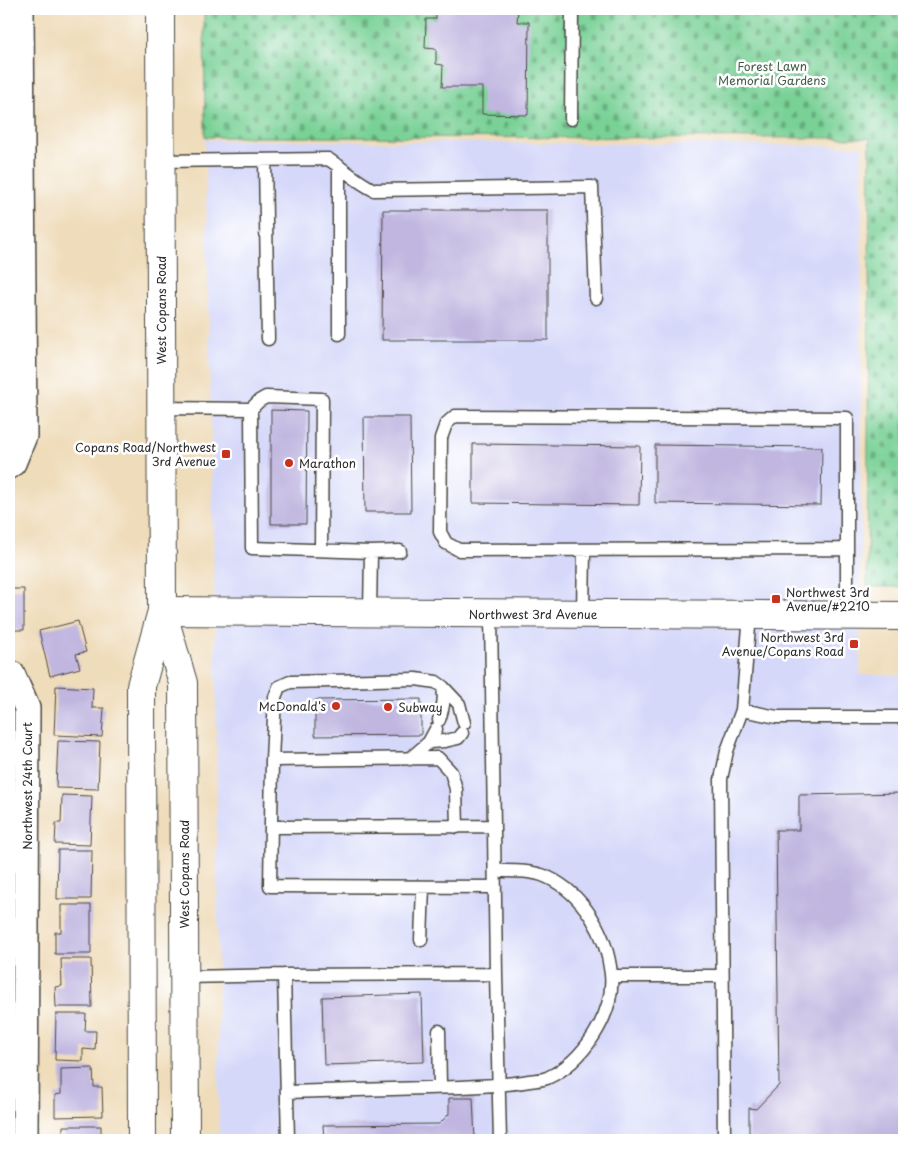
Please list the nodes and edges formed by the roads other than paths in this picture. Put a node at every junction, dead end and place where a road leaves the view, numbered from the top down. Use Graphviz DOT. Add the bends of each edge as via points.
graph roads {
  1 [pos="21,9"];
  2 [pos="160,9"];
  3 [pos="572,9"];
  4 [pos="571,118"];
  5 [pos="265,160"];
  6 [pos="160,161"];
  7 [pos="339,166"];
  8 [pos="596,298"];
  9 [pos="338,334"];
  10 [pos="268,339"];
  11 [pos="161,408"];
  12 [pos="251,409"];
  13 [pos="11,465"];
  14 [pos="321,549"];
  15 [pos="847,549"];
  16 [pos="584,550"];
  17 [pos="400,551"];
  18 [pos="371,552"];
  19 [pos="162,611"];
  20 [pos="370,613"];
  21 [pos="491,614"];
  22 [pos="583,614"];
  23 [pos="750,615"];
  24 [pos="847,615"];
  25 [pos="904,616"];
  26 [pos="10,674"];
  27 [pos="443,687"];
  28 [pos="742,710"];
  29 [pos="904,717"];
  30 [pos="429,742"];
  31 [pos="410,759"];
  32 [pos="272,760"];
  33 [pos="456,826"];
  34 [pos="494,826"];
  35 [pos="271,827"];
  36 [pos="495,871"];
  37 [pos="423,887"];
  38 [pos="495,887"];
  39 [pos="421,940"];
  40 [pos="496,974"];
  41 [pos="284,975"];
  42 [pos="611,976"];
  43 [pos="722,976"];
  44 [pos="185,977"];
  45 [pos="438,1031"];
  46 [pos="499,1086"];
  47 [pos="440,1087"];
  48 [pos="287,1092"];
  49 [pos="25,1140"];
  50 [pos="142,1140"];
  51 [pos="185,1140"];
  52 [pos="288,1140"];
  53 [pos="500,1140"];
  54 [pos="724,1140"];
  1 -- 13 [label="street" via="24,436"];
  2 -- 6 [label="main road, West Copans Road"];
  3 -- 4 [label="lane"];
  5 -- 6 [label="lane"];
  5 -- 7 [label="lane" via="328,158"];
  5 -- 10 [label="lane"];
  6 -- 11 [label="main road, West Copans Road"];
  7 -- 8 [label="lane" via="359,183 374,190 592,187"];
  7 -- 9 [label="lane"];
  11 -- 12 [label="lane"];
  11 -- 19 [label="main road, West Copans Road"];
  12 -- 14 [label="lane" via="252,548"];
  12 -- 14 [label="lane" via="266,397 322,399"];
  14 -- 18 [label="lane"];
  15 -- 16 [label="lane"];
  15 -- 16 [label="lane" via="847,418 455,416 446,424 441,438 440,532 446,543 459,550"];
  15 -- 24 [label="lane"];
  16 -- 22 [label="lane"];
  17 -- 18 [label="lane"];
  18 -- 20 [label="lane"];
  19 -- 20 [label="main road, Northwest 3rd Avenue"];
  19 -- 44 [label="main road, West Copans Road" via="183,683"];
  19 -- 50 [label="main road, West Copans Road" via="141,686"];
  20 -- 21 [label="main road, Northwest 3rd Avenue"];
  21 -- 22 [label="main road, Northwest 3rd Avenue"];
  21 -- 34 [label="lane"];
  22 -- 23 [label="main road, Northwest 3rd Avenue"];
  23 -- 24 [label="main road, Northwest 3rd Avenue"];
  23 -- 28 [label="lane"];
  24 -- 25 [label="main road, Northwest 3rd Avenue"];
  26 -- 49 [label="street, Northwest 24th Court" via="27,708"];
  27 -- 30 [label="lane" via="444,707"];
  27 -- 30 [label="lane" via="459,704 463,728 458,738"];
  27 -- 32 [label="lane" via="436,682 416,679 290,682 279,688 275,697"];
  28 -- 29 [label="lane" via="777,717"];
  28 -- 43 [label="lane" via="721,779"];
  30 -- 31 [label="lane"];
  31 -- 32 [label="lane"];
  31 -- 33 [label="lane" via="438,758 451,772 456,789"];
  32 -- 35 [label="lane"];
  33 -- 34 [label="lane"];
  33 -- 35 [label="lane"];
  34 -- 36 [label="lane"];
  35 -- 37 [label="lane" via="270,886"];
  36 -- 38 [label="lane"];
  36 -- 42 [label="lane" via="546,877 569,891 588,911 607,949"];
  37 -- 38 [label="lane"];
  37 -- 39 [label="lane"];
  38 -- 40 [label="lane"];
  40 -- 41 [label="lane"];
  40 -- 46 [label="lane"];
  41 -- 44 [label="lane"];
  41 -- 48 [label="lane"];
  42 -- 43 [label="lane"];
  42 -- 46 [label="lane" via="607,1006 591,1041 569,1065 546,1079"];
  43 -- 54 [label="lane"];
  44 -- 51 [label="main road, West Copans Road"];
  45 -- 47 [label="lane"];
  46 -- 47 [label="lane"];
  46 -- 53 [label="lane"];
  47 -- 48 [label="lane"];
  48 -- 52 [label="lane"];
}
